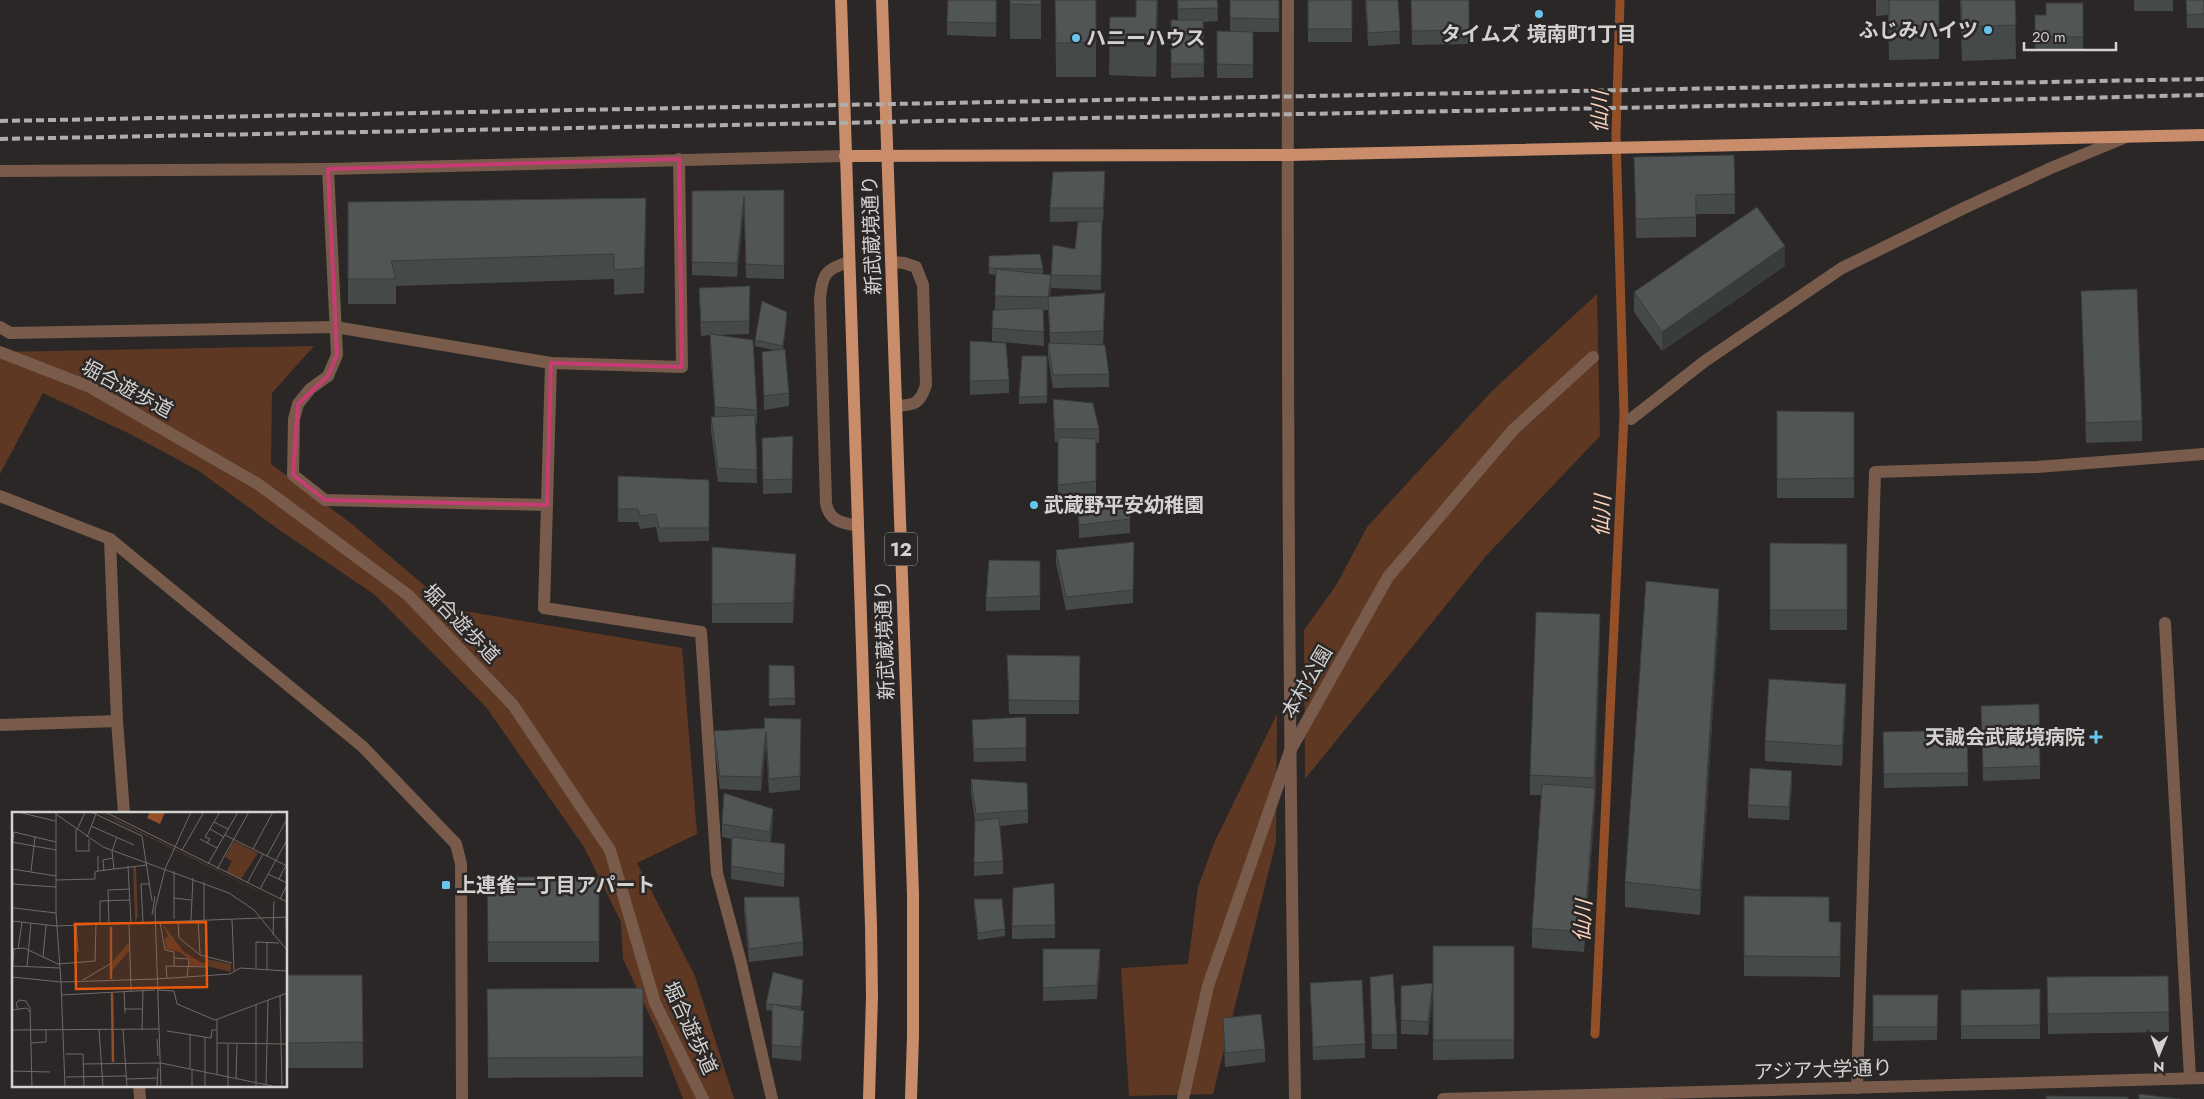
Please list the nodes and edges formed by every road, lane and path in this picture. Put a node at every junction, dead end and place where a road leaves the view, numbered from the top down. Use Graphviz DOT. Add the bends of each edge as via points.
graph roads {
  1 [pos="841,0"];
  2 [pos="882,0"];
  3 [pos="1288,0"];
  4 [pos="2204,135"];
  5 [pos="2126,137"];
  6 [pos="1288,155"];
  7 [pos="846,156"];
  8 [pos="888,157"];
  9 [pos="679,159"];
  10 [pos="328,169"];
  11 [pos="0,172"];
  12 [pos="849,262"];
  13 [pos="892,262"];
  14 [pos="0,327"];
  15 [pos="335,327"];
  16 [pos="0,352"];
  17 [pos="1593,357"];
  18 [pos="551,363"];
  19 [pos="896,406"];
  20 [pos="1631,419"];
  21 [pos="2204,454"];
  22 [pos="0,496"];
  23 [pos="548,505"];
  24 [pos="858,526"];
  25 [pos="110,539"];
  26 [pos="2165,622"];
  27 [pos="117,721"];
  28 [pos="0,725"];
  29 [pos="1290,750"];
  30 [pos="124,812"];
  31 [pos="2190,1078"];
  32 [pos="2204,1078"];
  33 [pos="139,1086"];
  34 [pos="1857,1088"];
  35 [pos="1784,1094"];
  36 [pos="1630,1096"];
  37 [pos="140,1099"];
  38 [pos="462,1099"];
  39 [pos="703,1099"];
  40 [pos="772,1099"];
  41 [pos="869,1099"];
  42 [pos="910,1099"];
  43 [pos="1183,1099"];
  44 [pos="1295,1099"];
  45 [pos="1443,1099"];
  1 -- 7 [label="main road, 新武蔵境通り / 12"];
  2 -- 8 [label="main road, 新武蔵境通り / 12"];
  3 -- 6 [label="street"];
  4 -- 5 [label="main road"];
  5 -- 6 [label="main road"];
  5 -- 20 [label="street" via="1973,204 1842,268 1705,361"];
  6 -- 8 [label="main road"];
  6 -- 29 [label="street"];
  7 -- 8 [label="main road"];
  7 -- 9 [label="street"];
  7 -- 12 [label="main road, 新武蔵境通り / 12"];
  8 -- 13 [label="main road, 新武蔵境通り / 12"];
  9 -- 10 [label="street"];
  9 -- 18 [label="street" via="682,367"];
  10 -- 11 [label="street"];
  10 -- 15 [label="street"];
  12 -- 24 [label="main road, 新武蔵境通り / 12"];
  12 -- 24 [label="street" via="834,267 825,274 821,283 826,503 832,519"];
  13 -- 19 [label="main road, 新武蔵境通り / 12"];
  13 -- 19 [label="street" via="916,268 923,285 926,376 922,398 912,405"];
  14 -- 15 [label="street" via="10,333"];
  15 -- 18 [label="street"];
  15 -- 23 [label="street" via="337,355 328,376 310,389 298,404 294,419 293,475 325,500"];
  16 -- 39 [label="street, 堀合遊歩道" via="90,387 258,484 408,596 513,705 610,850 655,1003"];
  17 -- 29 [label="street, 本村公園" via="1513,430 1388,577"];
  18 -- 23 [label="street"];
  19 -- 42 [label="main road, 新武蔵境通り / 12" via="913,894"];
  21 -- 34 [label="street" via="2038,467 1875,472"];
  22 -- 25 [label="street"];
  23 -- 40 [label="street" via="544,608 701,632 717,873"];
  24 -- 41 [label="main road, 新武蔵境通り / 12" via="872,966"];
  25 -- 27 [label="street"];
  25 -- 38 [label="street" via="362,746 456,844 461,864"];
  26 -- 31 [label="street"];
  27 -- 28 [label="street"];
  27 -- 30 [label="street"];
  29 -- 43 [label="street, 本村公園" via="1208,986"];
  29 -- 44 [label="street"];
  31 -- 32 [label="street, アジア大学通り"];
  31 -- 34 [label="street, アジア大学通り"];
  33 -- 37 [label="street"];
  34 -- 35 [label="street, アジア大学通り"];
  35 -- 36 [label="street, アジア大学通り"];
  36 -- 45 [label="street, アジア大学通り"];
}
